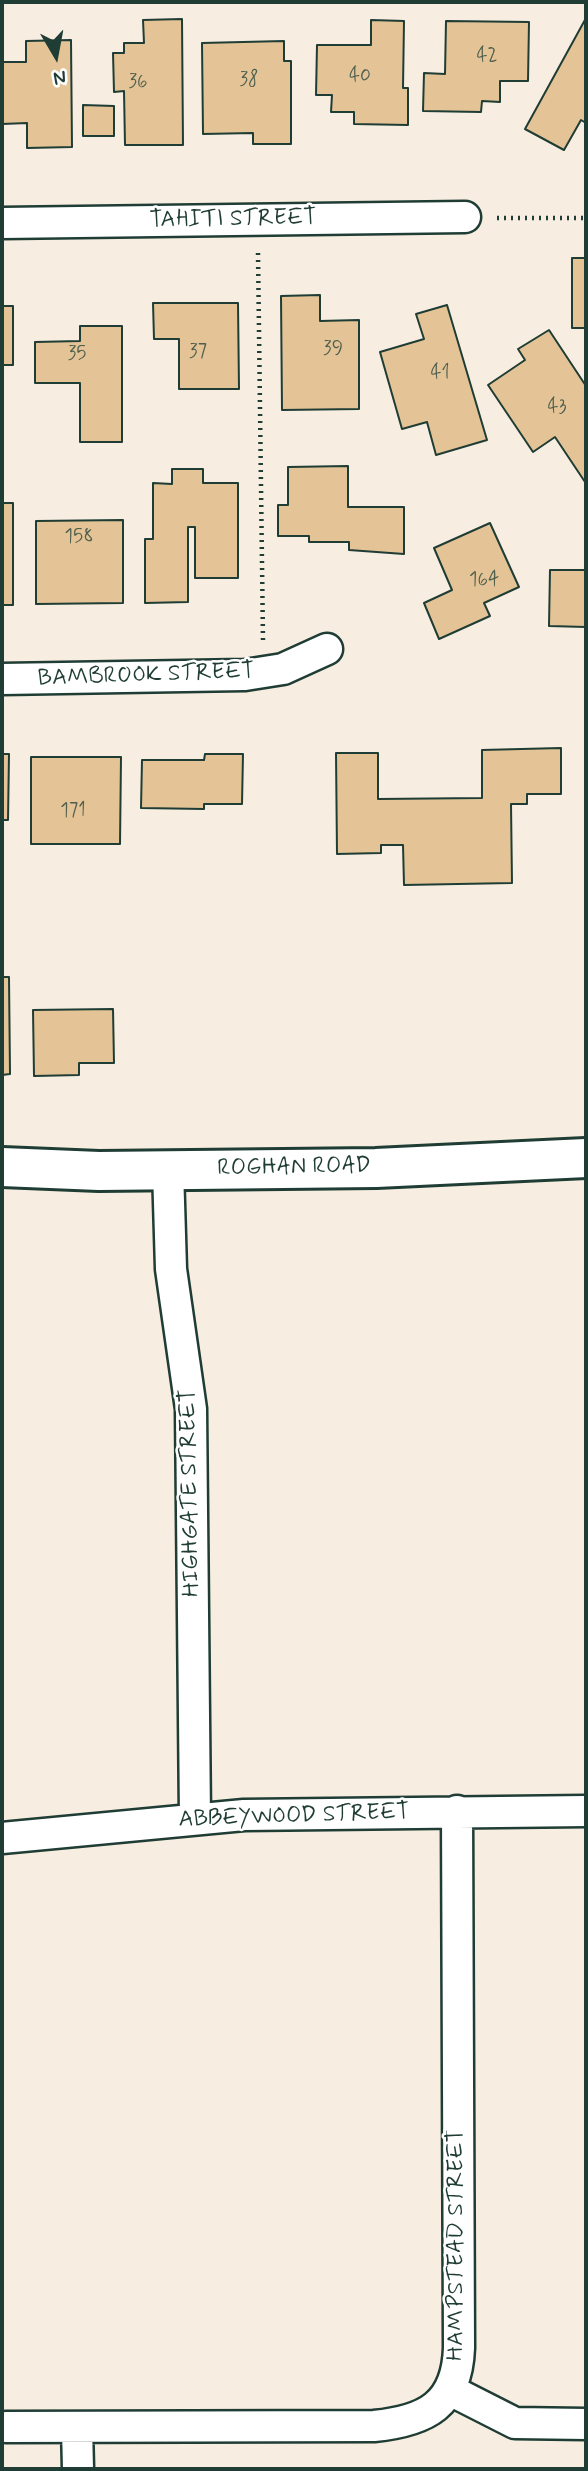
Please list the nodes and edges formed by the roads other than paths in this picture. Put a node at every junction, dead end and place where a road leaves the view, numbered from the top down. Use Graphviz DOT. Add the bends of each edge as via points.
graph roads {
  1 [pos="465,216"];
  2 [pos="2,223"];
  3 [pos="327,649"];
  4 [pos="2,679"];
  5 [pos="586,1157"];
  6 [pos="2,1167"];
  7 [pos="168,1170"];
  8 [pos="457,1811"];
  9 [pos="586,1811"];
  10 [pos="195,1819"];
  11 [pos="2,1838"];
  12 [pos="450,2390"];
  13 [pos="586,2424"];
  14 [pos="6,2427"];
  15 [pos="77,2427"];
  16 [pos="78,2469"];
  1 -- 2 [label="street, TAHITI STREET"];
  3 -- 4 [label="street, BAMBROOK STREET" via="306,660 245,675"];
  5 -- 7 [label="main road, ROGHAN ROAD" via="439,1167"];
  6 -- 7 [label="main road, ROGHAN ROAD"];
  7 -- 10 [label="street, HIGHGATE STREET" via="173,1288 191,1409"];
  8 -- 9 [label="street, ABBEYWOOD STREET"];
  8 -- 10 [label="street, ABBEYWOOD STREET"];
  8 -- 12 [label="street, HAMPSTEAD STREET" via="459,2348"];
  10 -- 11 [label="street, ABBEYWOOD STREET"];
  12 -- 13 [label="street" via="515,2423"];
  12 -- 15 [label="street, HAMPSTEAD STREET" via="432,2410 397,2423"];
  14 -- 15 [label="street, HAMPSTEAD STREET"];
  15 -- 16 [label="street"];
}
